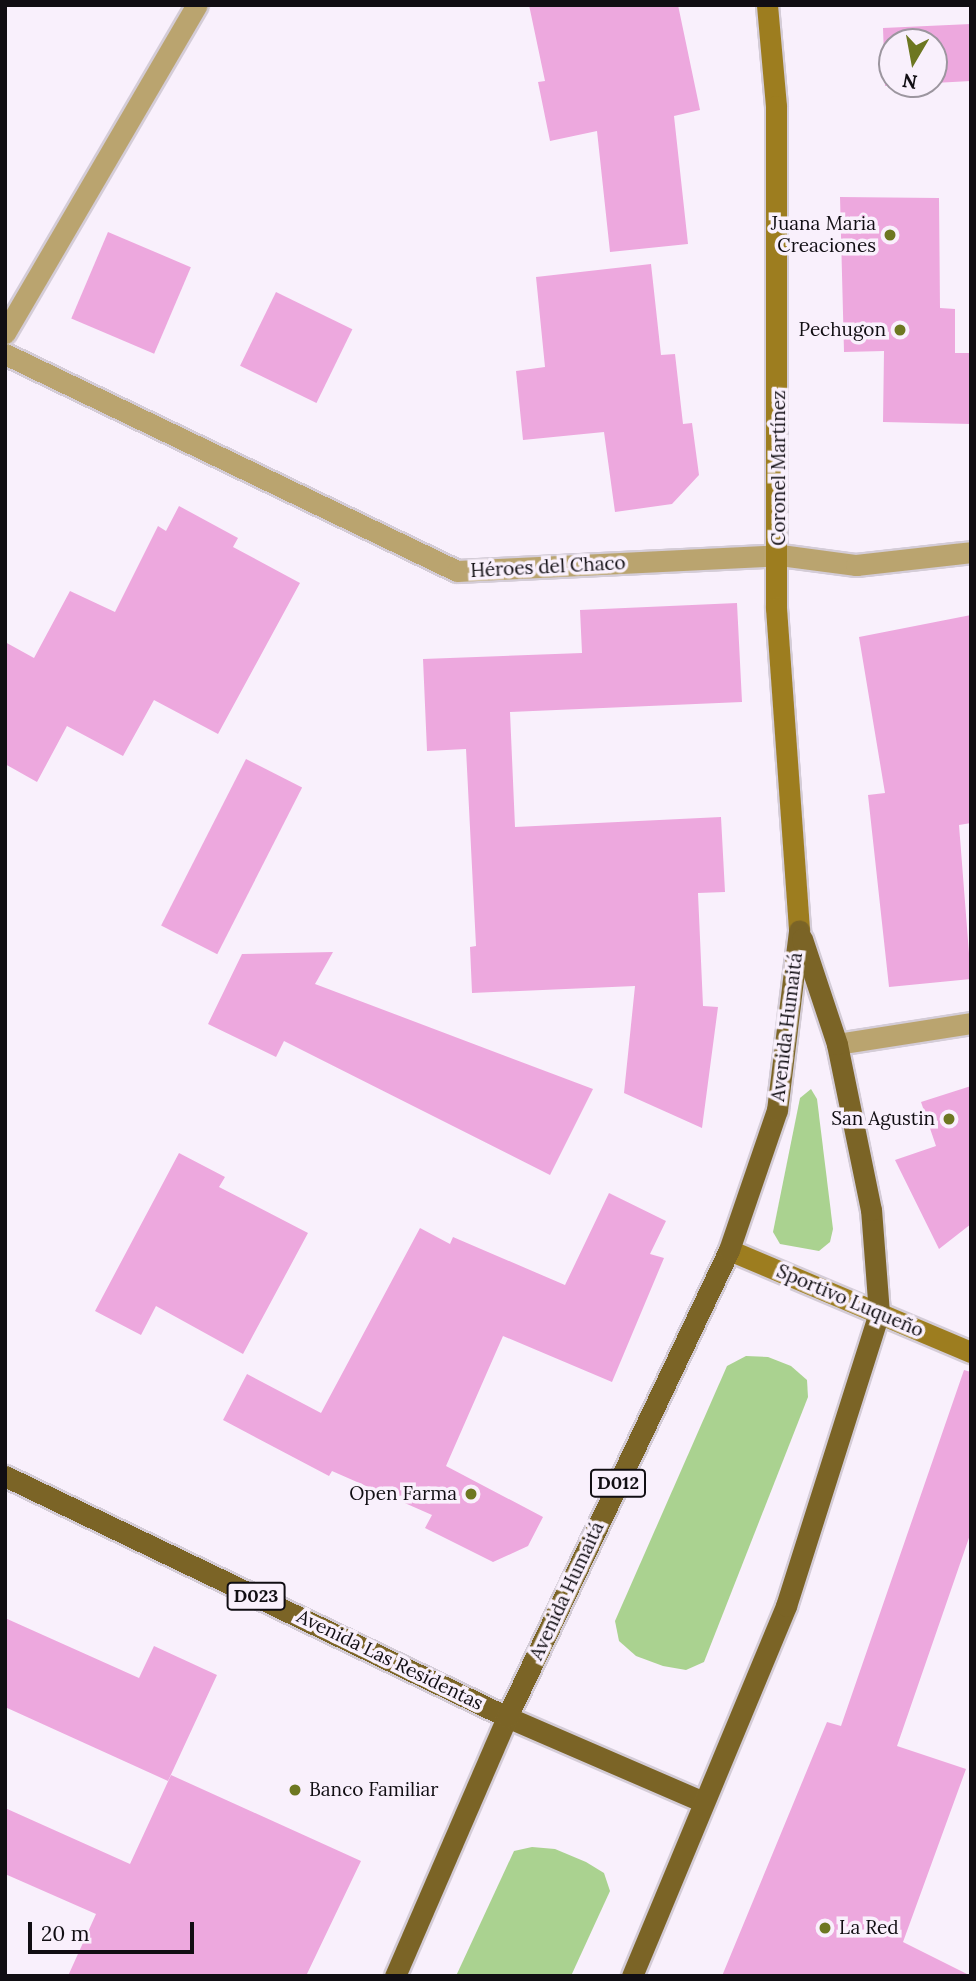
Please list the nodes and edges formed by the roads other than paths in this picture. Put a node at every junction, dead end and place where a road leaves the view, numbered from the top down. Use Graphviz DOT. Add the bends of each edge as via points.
graph roads {
  1 [pos="197,5"];
  2 [pos="767,5"];
  3 [pos="5,333"];
  4 [pos="5,354"];
  5 [pos="971,552"];
  6 [pos="780,555"];
  7 [pos="799,930"];
  8 [pos="971,1023"];
  9 [pos="837,1044"];
  10 [pos="729,1250"];
  11 [pos="879,1313"];
  12 [pos="971,1352"];
  13 [pos="5,1476"];
  14 [pos="508,1717"];
  15 [pos="703,1802"];
  16 [pos="395,1976"];
  17 [pos="632,1976"];
  1 -- 3 [label="street"];
  2 -- 6 [label="main road, Coronel Martínez / D012" via="776,106"];
  4 -- 6 [label="street, Héroes del Chaco" via="457,571"];
  5 -- 6 [label="street, Héroes del Chaco" via="856,565"];
  6 -- 7 [label="main road, Coronel Martínez / D012" via="776,608"];
  7 -- 9 [label="main road, Avenida Humaitá / D012"];
  7 -- 10 [label="main road, Avenida Humaitá / D012" via="777,1110"];
  8 -- 9 [label="street"];
  9 -- 11 [label="main road, Avenida Humaitá / D012" via="871,1210"];
  10 -- 11 [label="main road, Sportivo Luqueño"];
  10 -- 14 [label="main road, Avenida Humaitá / D012"];
  11 -- 12 [label="main road, Sportivo Luqueño"];
  11 -- 15 [label="main road, Avenida Humaitá / D012" via="786,1606"];
  13 -- 14 [label="main road, Avenida Las Residentas / D023"];
  14 -- 15 [label="main road, Avenida Las Residentas / D023"];
  14 -- 16 [label="main road, Avenida Humaitá / D012"];
  15 -- 17 [label="main road, Avenida Humaitá / D012"];
}
